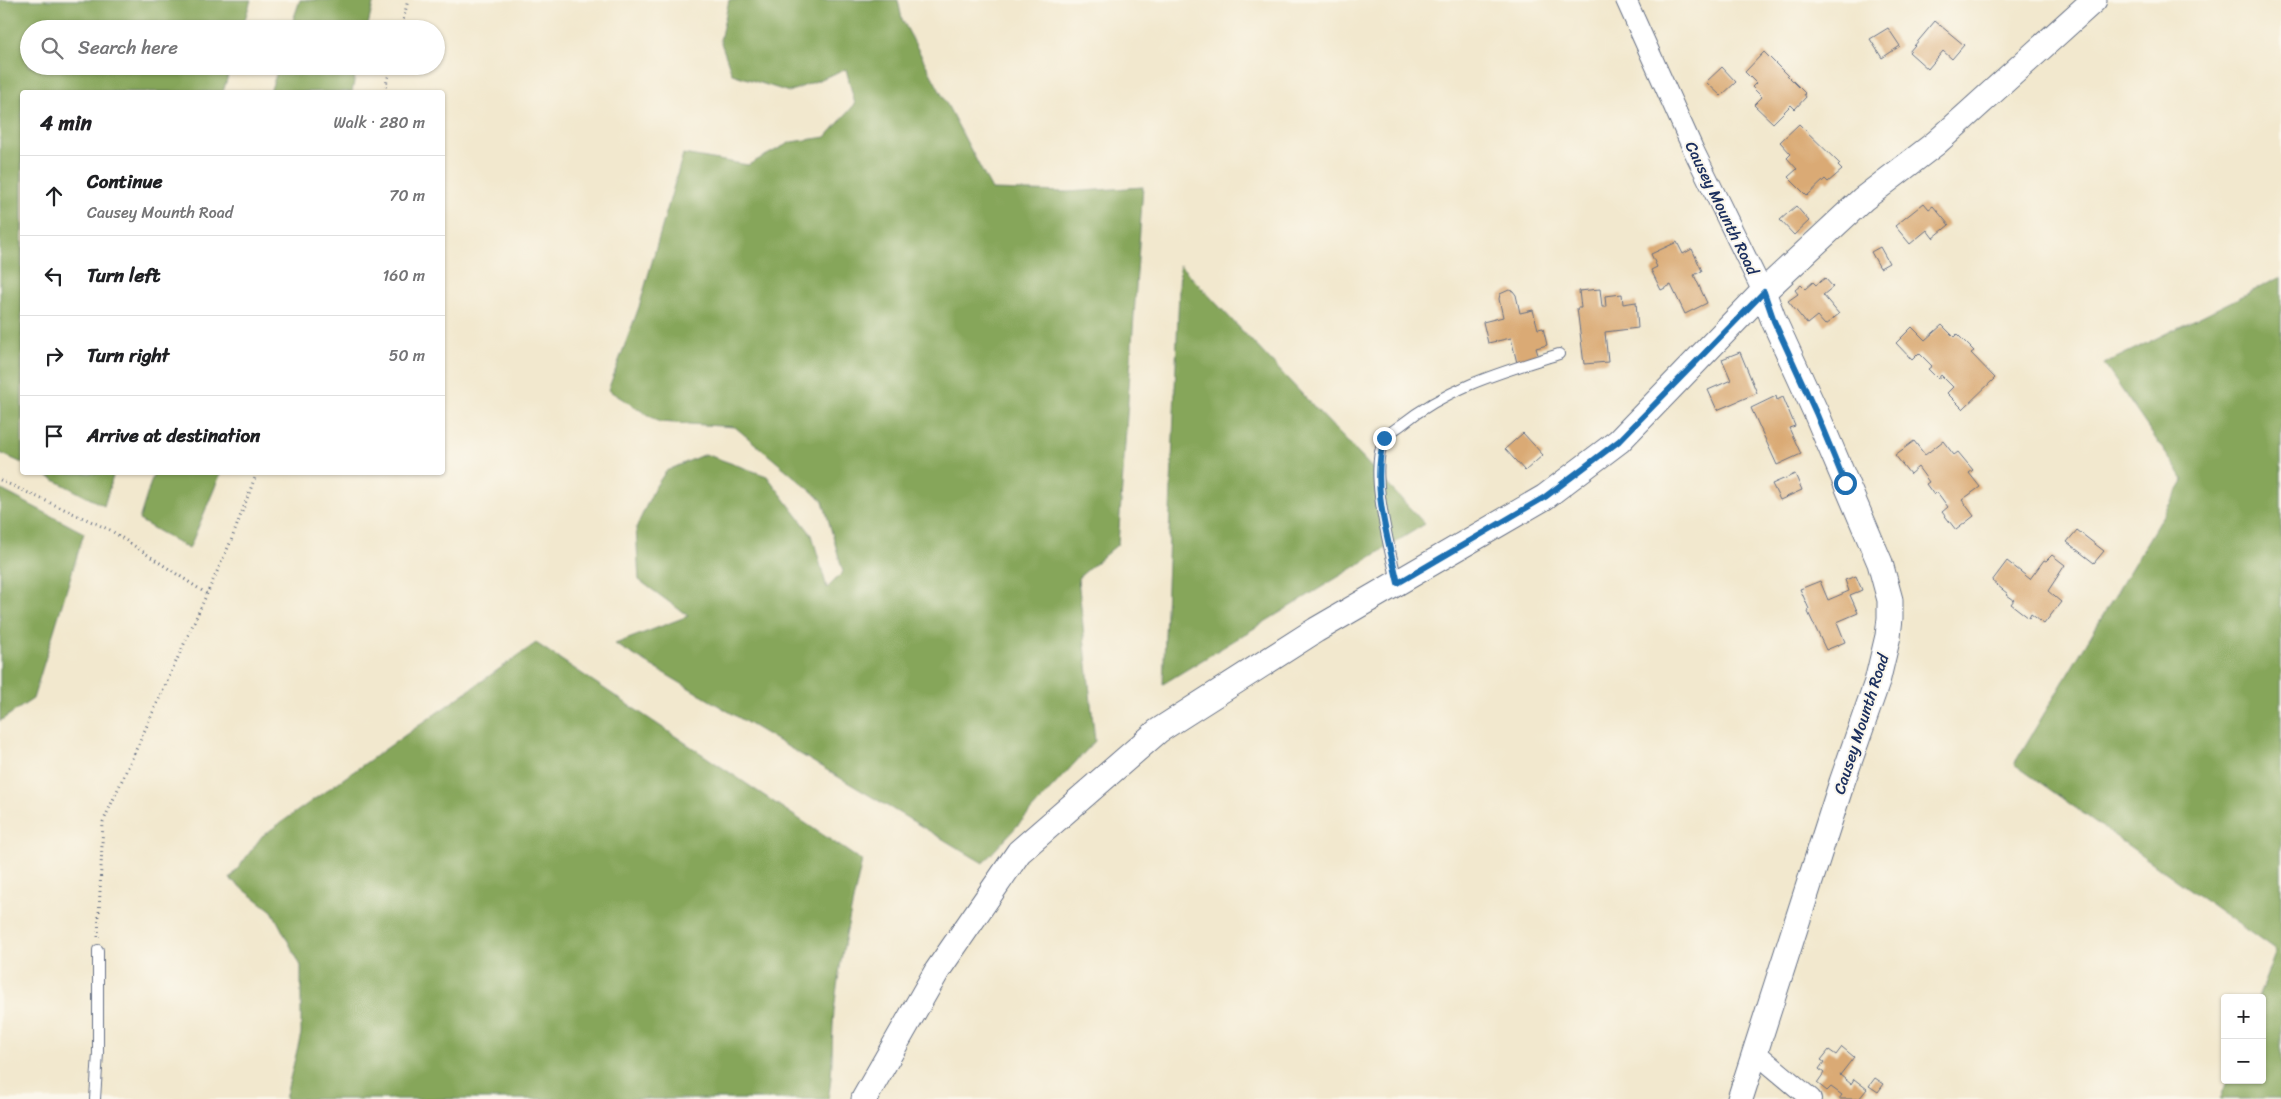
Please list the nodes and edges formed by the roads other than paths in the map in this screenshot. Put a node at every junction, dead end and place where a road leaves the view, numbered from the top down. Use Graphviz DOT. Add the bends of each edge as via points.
graph roads {
  1 [pos="1626,0"];
  2 [pos="2094,0"];
  3 [pos="1764,292"];
  4 [pos="1559,354"];
  5 [pos="1398,583"];
  6 [pos="98,950"];
  7 [pos="1755,1052"];
  8 [pos="95,1099"];
  9 [pos="864,1099"];
  10 [pos="1740,1099"];
  11 [pos="1811,1099"];
  1 -- 3 [label="street, Causey Mounth Road" via="1694,151"];
  2 -- 3 [label="street" via="1936,143 1863,199"];
  3 -- 5 [label="street" via="1619,441 1545,497"];
  3 -- 7 [label="street, Causey Mounth Road" via="1880,563 1890,600 1890,618 1877,682"];
  4 -- 5 [label="lane" via="1473,382 1423,407 1384,438 1379,456 1380,504"];
  5 -- 9 [label="street" via="1316,630 1158,730 1019,852 937,971"];
  6 -- 8 [label="lane"];
  7 -- 10 [label="street, Causey Mounth Road"];
  7 -- 11 [label="street"];
}
